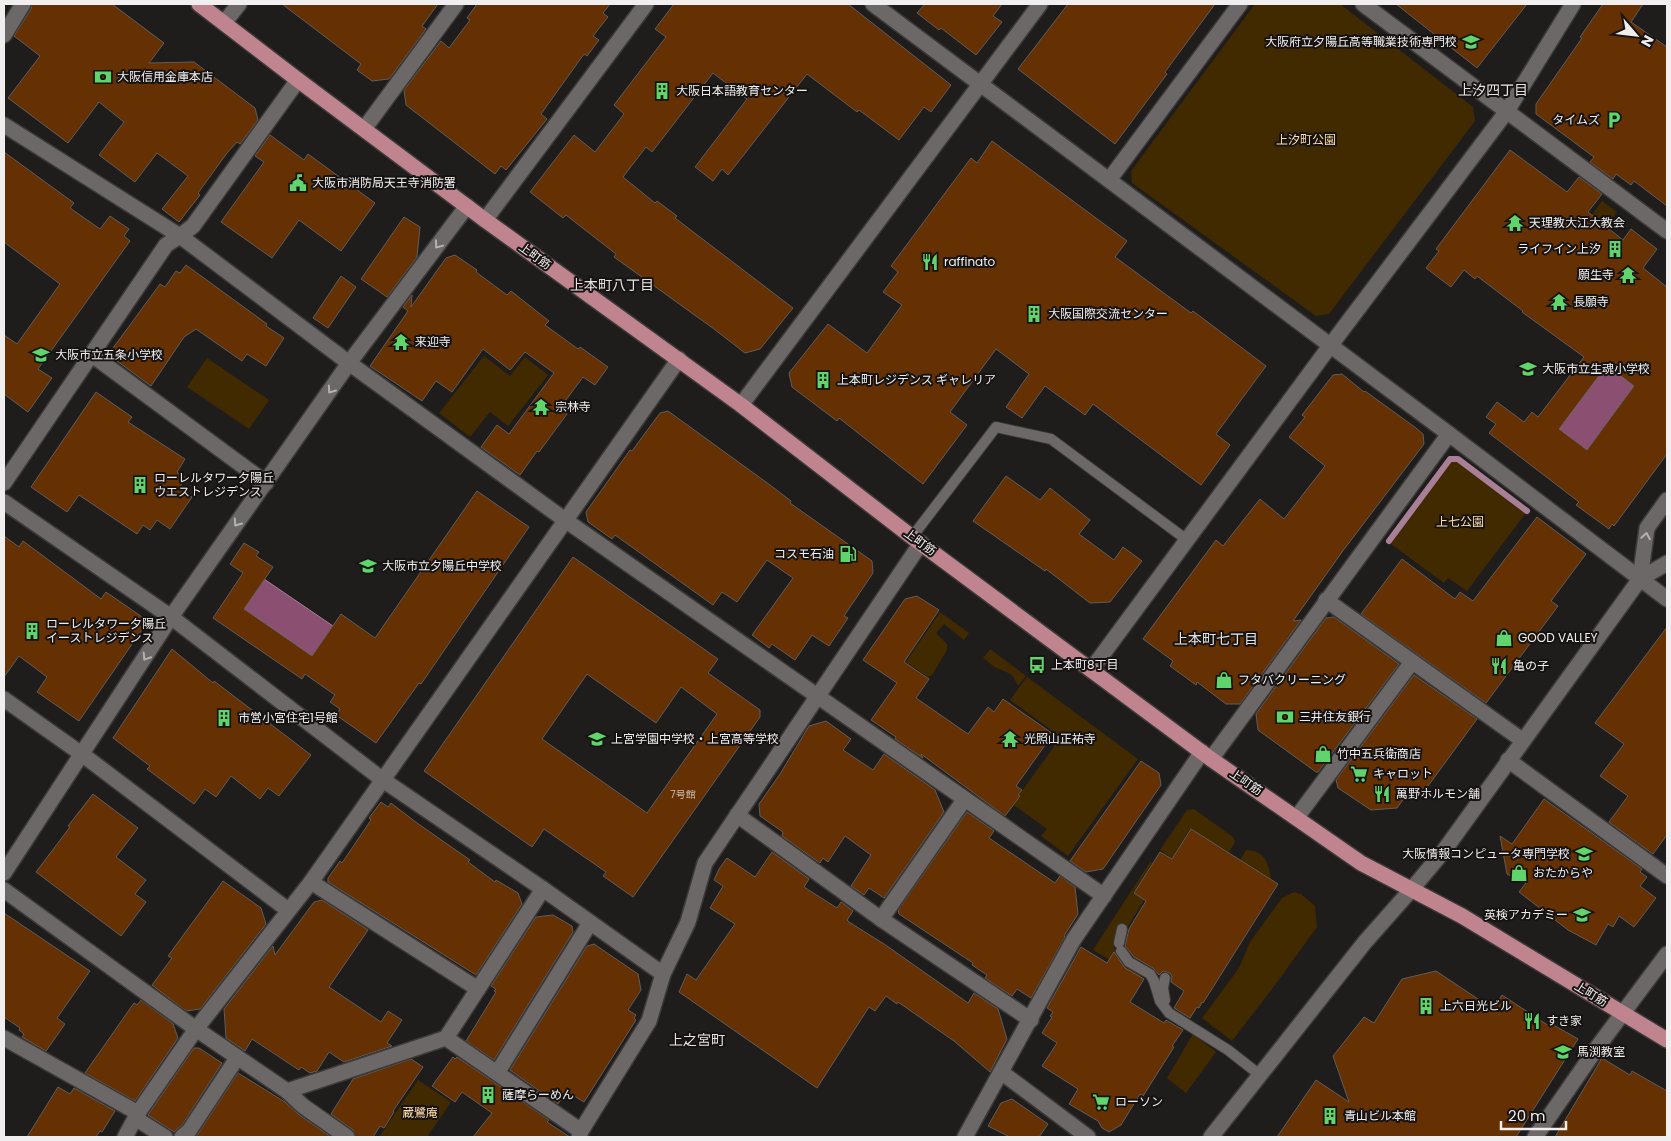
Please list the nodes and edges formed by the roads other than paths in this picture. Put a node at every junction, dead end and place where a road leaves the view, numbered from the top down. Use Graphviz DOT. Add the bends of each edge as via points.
graph roads {
  1 [pos="23,4"];
  2 [pos="199,4"];
  3 [pos="239,4"];
  4 [pos="456,4"];
  5 [pos="646,4"];
  6 [pos="873,4"];
  7 [pos="1040,4"];
  8 [pos="1240,4"];
  9 [pos="1363,4"];
  10 [pos="1573,4"];
  11 [pos="224,23"];
  12 [pos="4,34"];
  13 [pos="298,80"];
  14 [pos="980,86"];
  15 [pos="1507,112"];
  16 [pos="4,125"];
  17 [pos="364,129"];
  18 [pos="1109,180"];
  19 [pos="467,206"];
  20 [pos="485,220"];
  21 [pos="1667,232"];
  22 [pos="180,236"];
  23 [pos="1330,346"];
  24 [pos="92,355"];
  25 [pos="679,359"];
  26 [pos="349,363"];
  27 [pos="741,405"];
  28 [pos="1449,434"];
  29 [pos="4,482"];
  30 [pos="266,482"];
  31 [pos="1667,500"];
  32 [pos="4,502"];
  33 [pos="565,520"];
  34 [pos="917,540"];
  35 [pos="1187,540"];
  36 [pos="1667,563"];
  37 [pos="1640,579"];
  38 [pos="1667,599"];
  39 [pos="1326,600"];
  40 [pos="171,617"];
  41 [pos="1412,662"];
  42 [pos="1091,670"];
  43 [pos="817,696"];
  44 [pos="4,700"];
  45 [pos="1522,740"];
  46 [pos="82,755"];
  47 [pos="1206,755"];
  48 [pos="1508,760"];
  49 [pos="383,780"];
  50 [pos="964,800"];
  51 [pos="737,815"];
  52 [pos="1297,817"];
  53 [pos="4,873"];
  54 [pos="1667,876"];
  55 [pos="311,882"];
  56 [pos="543,889"];
  57 [pos="4,890"];
  58 [pos="1411,890"];
  59 [pos="1104,896"];
  60 [pos="288,910"];
  61 [pos="881,919"];
  62 [pos="590,923"];
  63 [pos="1122,929"];
  64 [pos="1667,954"];
  65 [pos="663,974"];
  66 [pos="1165,978"];
  67 [pos="478,989"];
  68 [pos="1623,1013"];
  69 [pos="1177,1017"];
  70 [pos="1031,1020"];
  71 [pos="196,1030"];
  72 [pos="4,1038"];
  73 [pos="446,1038"];
  74 [pos="1667,1040"];
  75 [pos="238,1058"];
  76 [pos="1001,1072"];
  77 [pos="497,1073"];
  78 [pos="1260,1075"];
  79 [pos="287,1091"];
  80 [pos="136,1116"];
  81 [pos="580,1134"];
  82 [pos="190,1135"];
  83 [pos="125,1137"];
  84 [pos="166,1137"];
  85 [pos="347,1137"];
  86 [pos="965,1137"];
  87 [pos="1088,1137"];
  88 [pos="1211,1137"];
  89 [pos="1535,1137"];
  1 -- 12 [label="street"];
  2 -- 11 [label="main road, 上町筋"];
  3 -- 11 [label="street"];
  4 -- 17 [label="street"];
  5 -- 20 [label="street"];
  6 -- 14 [label="street"];
  7 -- 14 [label="street"];
  8 -- 18 [label="street"];
  9 -- 15 [label="street"];
  10 -- 15 [label="street"];
  11 -- 13 [label="main road, 上町筋"];
  13 -- 17 [label="main road, 上町筋"];
  13 -- 22 [label="street" via="193,226"];
  14 -- 18 [label="street"];
  14 -- 27 [label="street"];
  15 -- 21 [label="street"];
  15 -- 23 [label="street"];
  16 -- 22 [label="street"];
  17 -- 19 [label="main road, 上町筋"];
  18 -- 23 [label="street"];
  19 -- 20 [label="main road, 上町筋"];
  19 -- 26 [label="street, one-way"];
  20 -- 25 [label="main road, 上町筋"];
  22 -- 24 [label="street" via="166,245"];
  22 -- 26 [label="street"];
  23 -- 28 [label="street"];
  23 -- 35 [label="street"];
  24 -- 29 [label="street"];
  24 -- 30 [label="street"];
  25 -- 27 [label="main road, 上町筋"];
  25 -- 33 [label="street"];
  26 -- 30 [label="street, one-way"];
  26 -- 33 [label="street"];
  27 -- 34 [label="main road, 上町筋"];
  28 -- 37 [label="street"];
  28 -- 39 [label="street"];
  30 -- 40 [label="street, one-way"];
  37 -- 31 [label="street, one-way" via="1647,528"];
  32 -- 40 [label="street"];
  33 -- 43 [label="street"];
  33 -- 49 [label="street"];
  34 -- 35 [label="lane" via="996,427 1051,439"];
  34 -- 42 [label="main road, 上町筋"];
  34 -- 43 [label="street"];
  35 -- 42 [label="street"];
  36 -- 37 [label="street"];
  37 -- 38 [label="street"];
  37 -- 45 [label="street"];
  39 -- 41 [label="street"];
  39 -- 47 [label="street"];
  40 -- 46 [label="street, one-way"];
  40 -- 49 [label="street"];
  41 -- 45 [label="street"];
  41 -- 52 [label="street"];
  42 -- 47 [label="main road, 上町筋"];
  43 -- 50 [label="street"];
  43 -- 51 [label="street"];
  44 -- 46 [label="street"];
  45 -- 48 [label="street"];
  46 -- 53 [label="street"];
  46 -- 60 [label="street"];
  47 -- 52 [label="main road, 上町筋"];
  47 -- 59 [label="street"];
  48 -- 54 [label="street"];
  48 -- 58 [label="street" via="1443,852"];
  49 -- 55 [label="street"];
  49 -- 56 [label="street"];
  50 -- 59 [label="street"];
  50 -- 61 [label="street"];
  51 -- 61 [label="street"];
  51 -- 65 [label="street" via="705,863 688,922"];
  52 -- 58 [label="main road, 上町筋" via="1362,863"];
  55 -- 60 [label="street"];
  55 -- 67 [label="street"];
  56 -- 62 [label="street"];
  56 -- 67 [label="street"];
  57 -- 71 [label="street"];
  58 -- 68 [label="main road, 上町筋" via="1462,916"];
  58 -- 78 [label="street" via="1365,942"];
  59 -- 70 [label="street" via="1074,939"];
  60 -- 71 [label="street"];
  61 -- 70 [label="street"];
  62 -- 65 [label="street"];
  62 -- 77 [label="street"];
  63 -- 69 [label="lane" via="1120,947 1129,962 1150,974 1160,1001"];
  64 -- 68 [label="street"];
  65 -- 81 [label="street" via="649,1021"];
  66 -- 69 [label="lane" via="1164,999"];
  67 -- 73 [label="street"];
  68 -- 74 [label="main road, 上町筋"];
  68 -- 89 [label="street"];
  69 -- 78 [label="lane"];
  70 -- 76 [label="street"];
  71 -- 75 [label="street"];
  71 -- 80 [label="street"];
  72 -- 80 [label="street"];
  73 -- 77 [label="street"];
  73 -- 79 [label="street"];
  75 -- 79 [label="street"];
  75 -- 82 [label="street"];
  76 -- 86 [label="street"];
  76 -- 87 [label="street"];
  77 -- 81 [label="street"];
  78 -- 88 [label="street"];
  79 -- 85 [label="street"];
  80 -- 83 [label="street"];
  80 -- 84 [label="street"];
}
